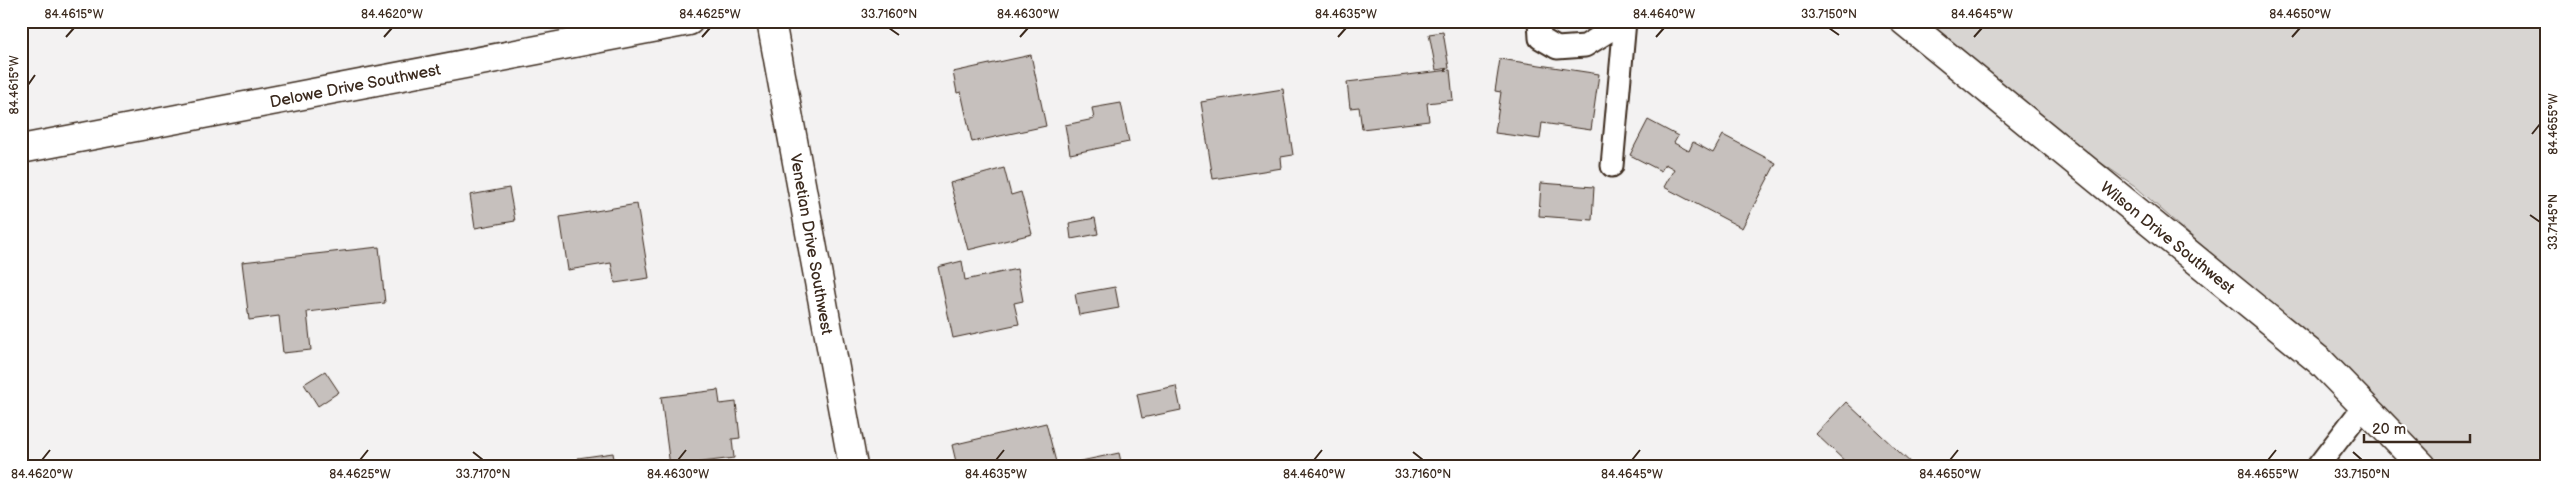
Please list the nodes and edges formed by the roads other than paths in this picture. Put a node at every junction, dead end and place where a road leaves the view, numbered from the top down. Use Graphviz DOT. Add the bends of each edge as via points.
graph roads {
  1 [pos="689,21"];
  2 [pos="771,21"];
  3 [pos="1539,21"];
  4 [pos="1625,21"];
  5 [pos="1904,21"];
  6 [pos="21,149"];
  7 [pos="1612,166"];
  8 [pos="2364,406"];
  9 [pos="853,466"];
  10 [pos="2318,466"];
  11 [pos="2422,466"];
  1 -- 6 [label="street, Delowe Drive Southwest"];
  2 -- 9 [label="street, Venetian Drive Southwest"];
  3 -- 4 [label="lane" via="1540,38 1557,48 1585,46"];
  4 -- 7 [label="lane"];
  5 -- 8 [label="street, Wilson Drive Southwest" via="2321,362"];
  8 -- 10 [label="lane"];
  8 -- 11 [label="street, Wilson Drive Southwest"];
}
